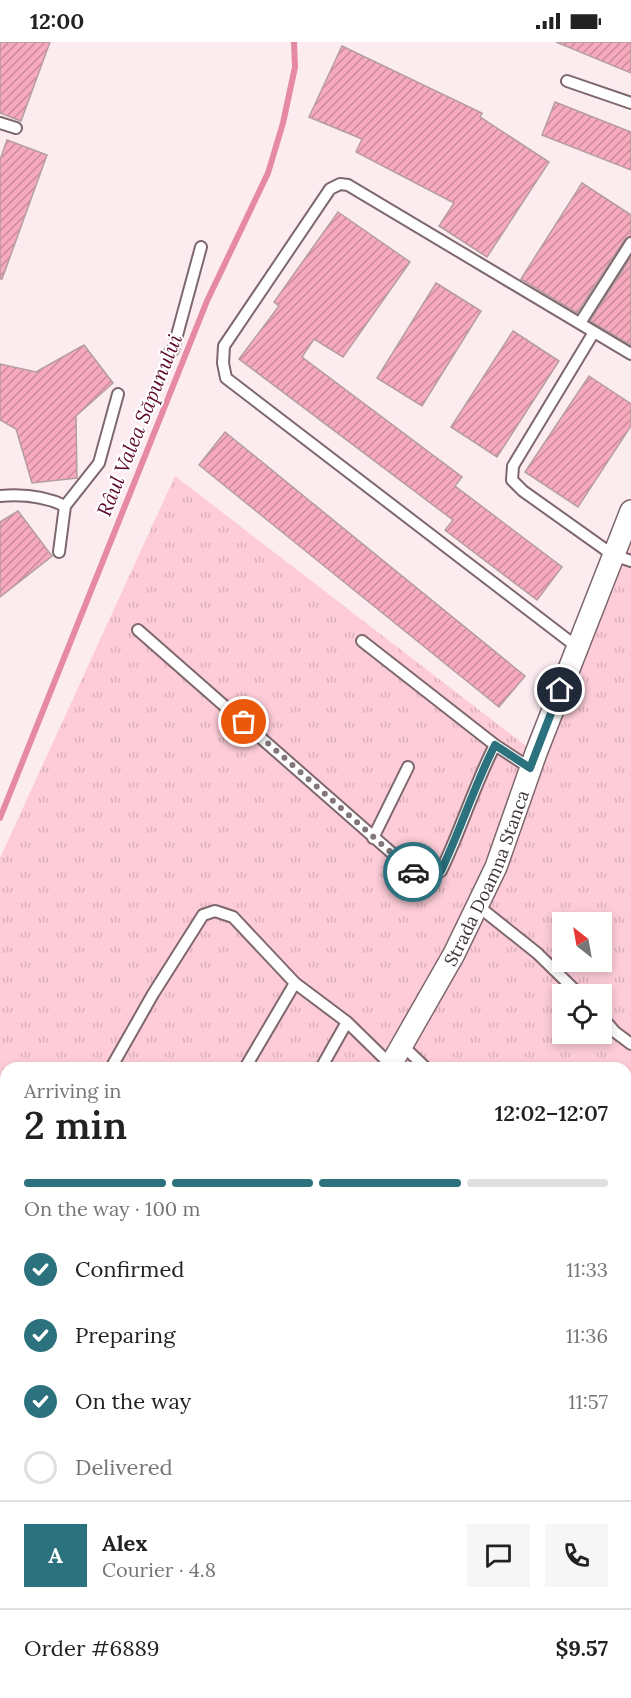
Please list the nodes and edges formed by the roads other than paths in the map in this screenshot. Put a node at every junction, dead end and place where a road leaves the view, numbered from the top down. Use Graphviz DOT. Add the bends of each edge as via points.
graph roads {
  1 [pos="567,81"];
  2 [pos="631,103"];
  3 [pos="0,123"];
  4 [pos="16,128"];
  5 [pos="631,243"];
  6 [pos="201,247"];
  7 [pos="580,323"];
  8 [pos="594,332"];
  9 [pos="169,353"];
  10 [pos="631,354"];
  11 [pos="118,394"];
  12 [pos="0,496"];
  13 [pos="65,506"];
  14 [pos="631,511"];
  15 [pos="59,552"];
  16 [pos="622,558"];
  17 [pos="138,630"];
  18 [pos="362,640"];
  19 [pos="577,647"];
  20 [pos="495,745"];
  21 [pos="408,767"];
  22 [pos="530,768"];
  23 [pos="373,838"];
  24 [pos="478,906"];
  25 [pos="295,983"];
  26 [pos="569,984"];
  27 [pos="347,1022"];
  28 [pos="612,1029"];
  29 [pos="631,1044"];
  30 [pos="403,1046"];
  31 [pos="114,1062"];
  32 [pos="249,1062"];
  33 [pos="324,1062"];
  34 [pos="387,1062"];
  35 [pos="395,1062"];
  36 [pos="420,1062"];
  1 -- 2 [label="lane"];
  3 -- 4 [label="lane"];
  5 -- 7 [label="lane"];
  6 -- 9 [label="lane"];
  7 -- 8 [label="lane"];
  7 -- 19 [label="lane" via="348,185 340,184 330,189 224,346 223,363 226,378"];
  8 -- 10 [label="lane"];
  8 -- 16 [label="lane" via="513,466 512,480"];
  11 -- 13 [label="lane" via="99,464"];
  12 -- 13 [label="lane" via="51,499"];
  13 -- 15 [label="lane"];
  14 -- 16 [label="street, Strada Doamna Stanca"];
  16 -- 19 [label="street, Strada Doamna Stanca"];
  17 -- 23 [label="lane"];
  18 -- 20 [label="lane"];
  19 -- 22 [label="street, Strada Doamna Stanca"];
  20 -- 22 [label="lane"];
  20 -- 23 [label="lane" via="441,871 417,875"];
  21 -- 23 [label="lane"];
  22 -- 24 [label="street, Strada Doamna Stanca" via="496,867"];
  24 -- 26 [label="lane"];
  24 -- 30 [label="street, Strada Doamna Stanca"];
  25 -- 27 [label="lane"];
  25 -- 31 [label="lane" via="232,917 215,911 203,915"];
  25 -- 32 [label="lane"];
  27 -- 33 [label="lane"];
  27 -- 34 [label="lane"];
  28 -- 29 [label="lane"];
  30 -- 35 [label="street, Strada Doamna Stanca"];
  30 -- 36 [label="lane"];
}
